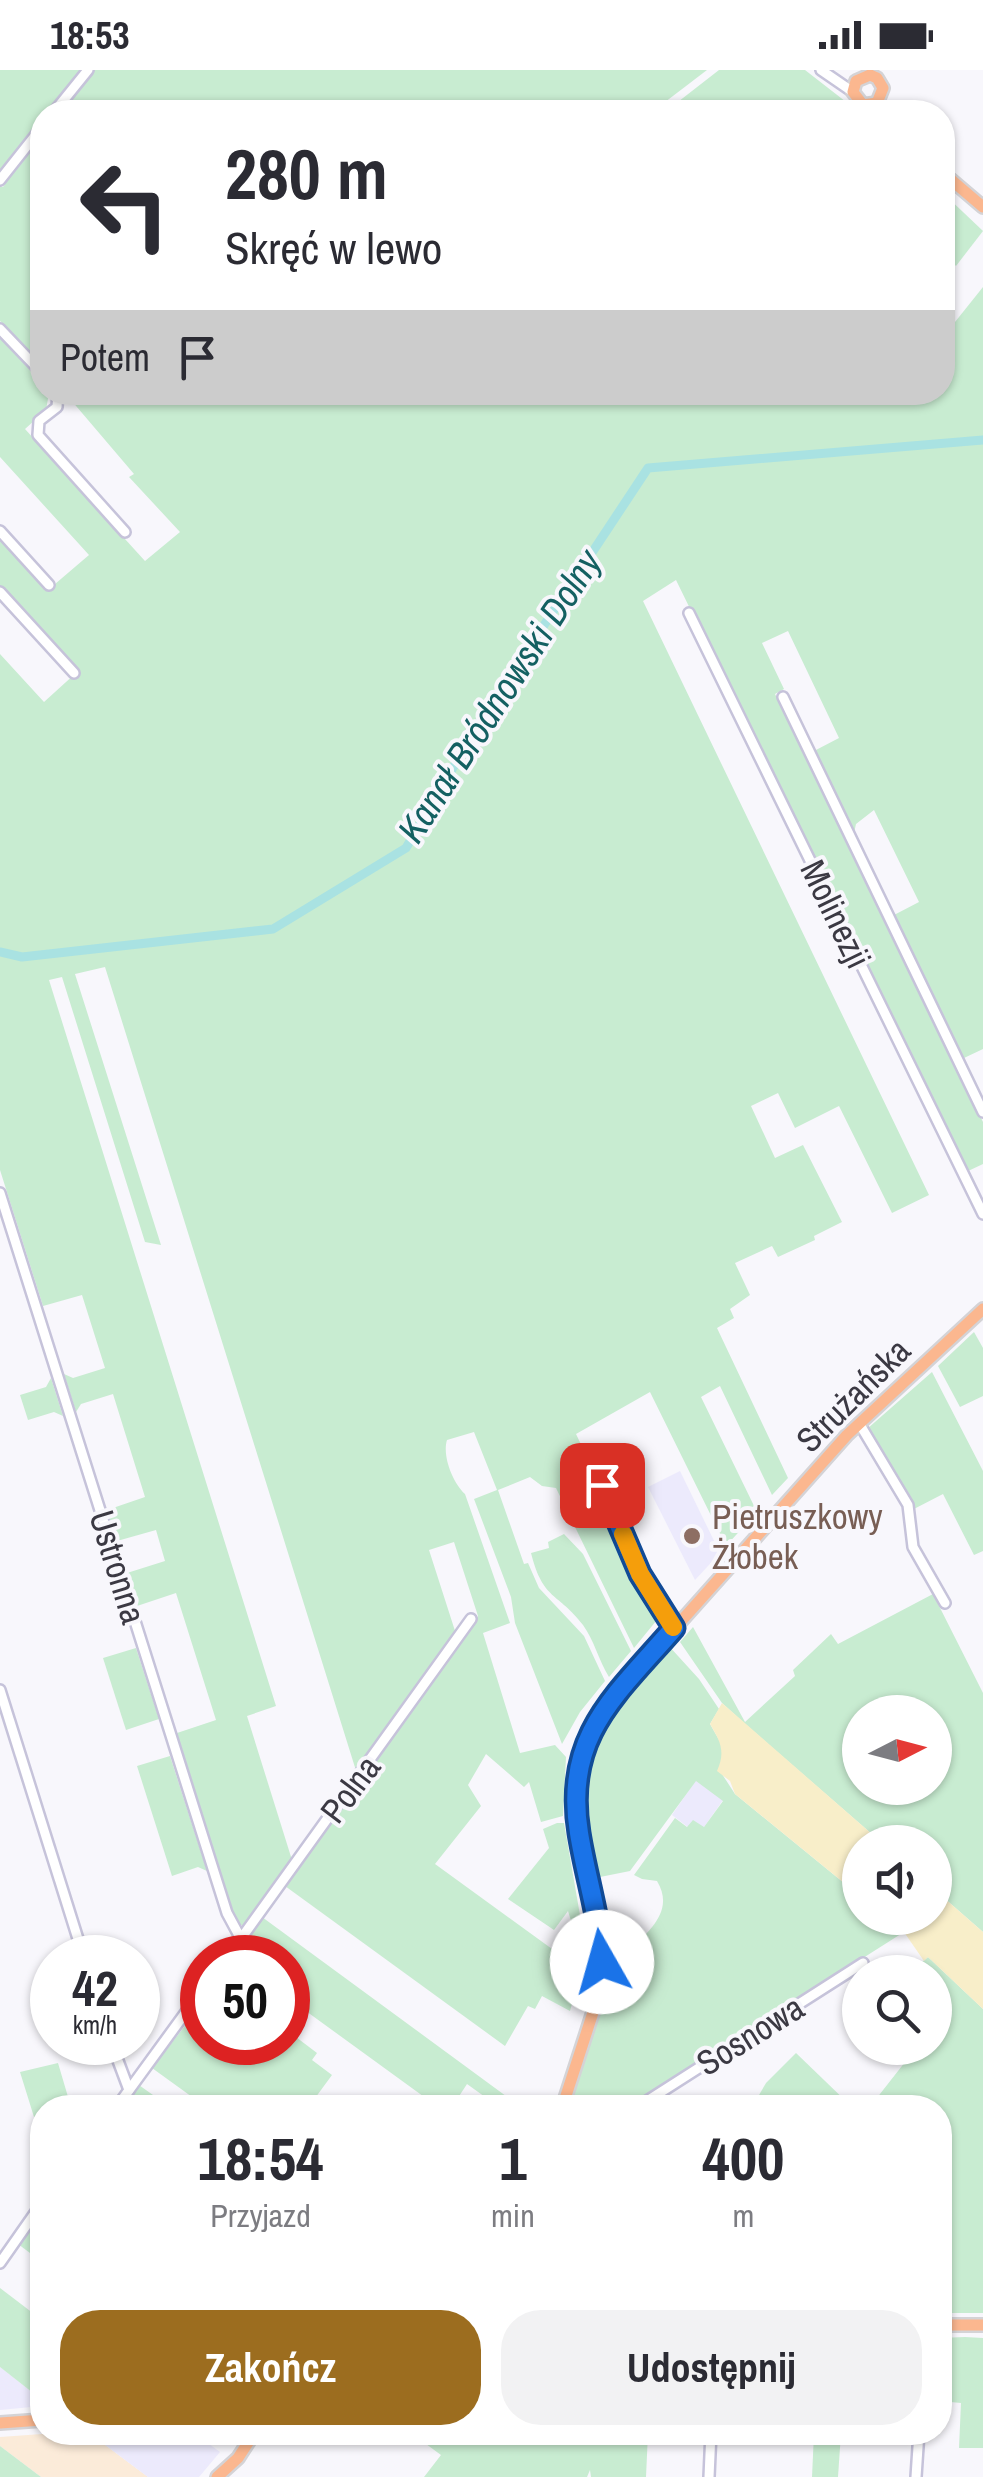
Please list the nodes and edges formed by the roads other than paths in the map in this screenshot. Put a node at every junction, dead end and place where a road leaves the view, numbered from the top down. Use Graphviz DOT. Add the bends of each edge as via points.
graph roads {
  1 [pos="88,70"];
  2 [pos="821,70"];
  3 [pos="869,72"];
  4 [pos="853,92"];
  5 [pos="64,100"];
  6 [pos="859,100"];
  7 [pos="882,100"];
  8 [pos="30,142"];
  9 [pos="0,180"];
  10 [pos="955,183"];
  11 [pos="983,207"];
  12 [pos="0,329"];
  13 [pos="30,361"];
  14 [pos="57,405"];
  15 [pos="0,531"];
  16 [pos="125,532"];
  17 [pos="49,584"];
  18 [pos="0,592"];
  19 [pos="689,614"];
  20 [pos="74,673"];
  21 [pos="784,697"];
  22 [pos="983,1112"];
  23 [pos="0,1193"];
  24 [pos="983,1214"];
  25 [pos="983,1309"];
  26 [pos="859,1423"];
  27 [pos="602,1485"];
  28 [pos="945,1603"];
  29 [pos="471,1619"];
  30 [pos="674,1628"];
  31 [pos="0,1690"];
  32 [pos="77,1935"];
  33 [pos="238,1935"];
  34 [pos="244,1935"];
  35 [pos="842,1978"];
  36 [pos="180,2020"];
  37 [pos="120,2065"];
  38 [pos="129,2090"];
  39 [pos="125,2095"];
  40 [pos="566,2095"];
  41 [pos="657,2095"];
  42 [pos="30,2220"];
  43 [pos="0,2263"];
  44 [pos="952,2325"];
  45 [pos="983,2325"];
  46 [pos="30,2421"];
  47 [pos="0,2424"];
  48 [pos="248,2445"];
  49 [pos="710,2445"];
  50 [pos="918,2445"];
  51 [pos="217,2477"];
  52 [pos="709,2477"];
  53 [pos="916,2477"];
  1 -- 5 [label="street"];
  2 -- 4 [label="street"];
  3 -- 4 [label="main road"];
  3 -- 7 [label="main road" via="883,88"];
  4 -- 6 [label="main road"];
  8 -- 9 [label="street"];
  10 -- 11 [label="main road"];
  12 -- 13 [label="street"];
  14 -- 16 [label="street" via="39,422 38,436"];
  15 -- 17 [label="street"];
  18 -- 20 [label="street"];
  19 -- 24 [label="street, Molinezji"];
  21 -- 22 [label="street"];
  23 -- 33 [label="street, Ustronna"];
  25 -- 26 [label="main road, Strużańska"];
  26 -- 28 [label="street" via="908,1505 913,1547"];
  26 -- 30 [label="main road, Strużańska"];
  27 -- 30 [label="street" via="640,1574"];
  29 -- 34 [label="street, Polna"];
  30 -- 40 [label="main road, Strużańska" via="618,1692 582,1748 575,1804 602,1962 598,1997"];
  31 -- 32 [label="street"];
  35 -- 41 [label="street, Sosnowa"];
  36 -- 38 [label="street"];
  37 -- 38 [label="street"];
  38 -- 39 [label="street"];
  42 -- 43 [label="street"];
  44 -- 45 [label="main road"];
  46 -- 47 [label="main road"];
  48 -- 51 [label="main road"];
  49 -- 52 [label="street"];
  50 -- 53 [label="street"];
}
